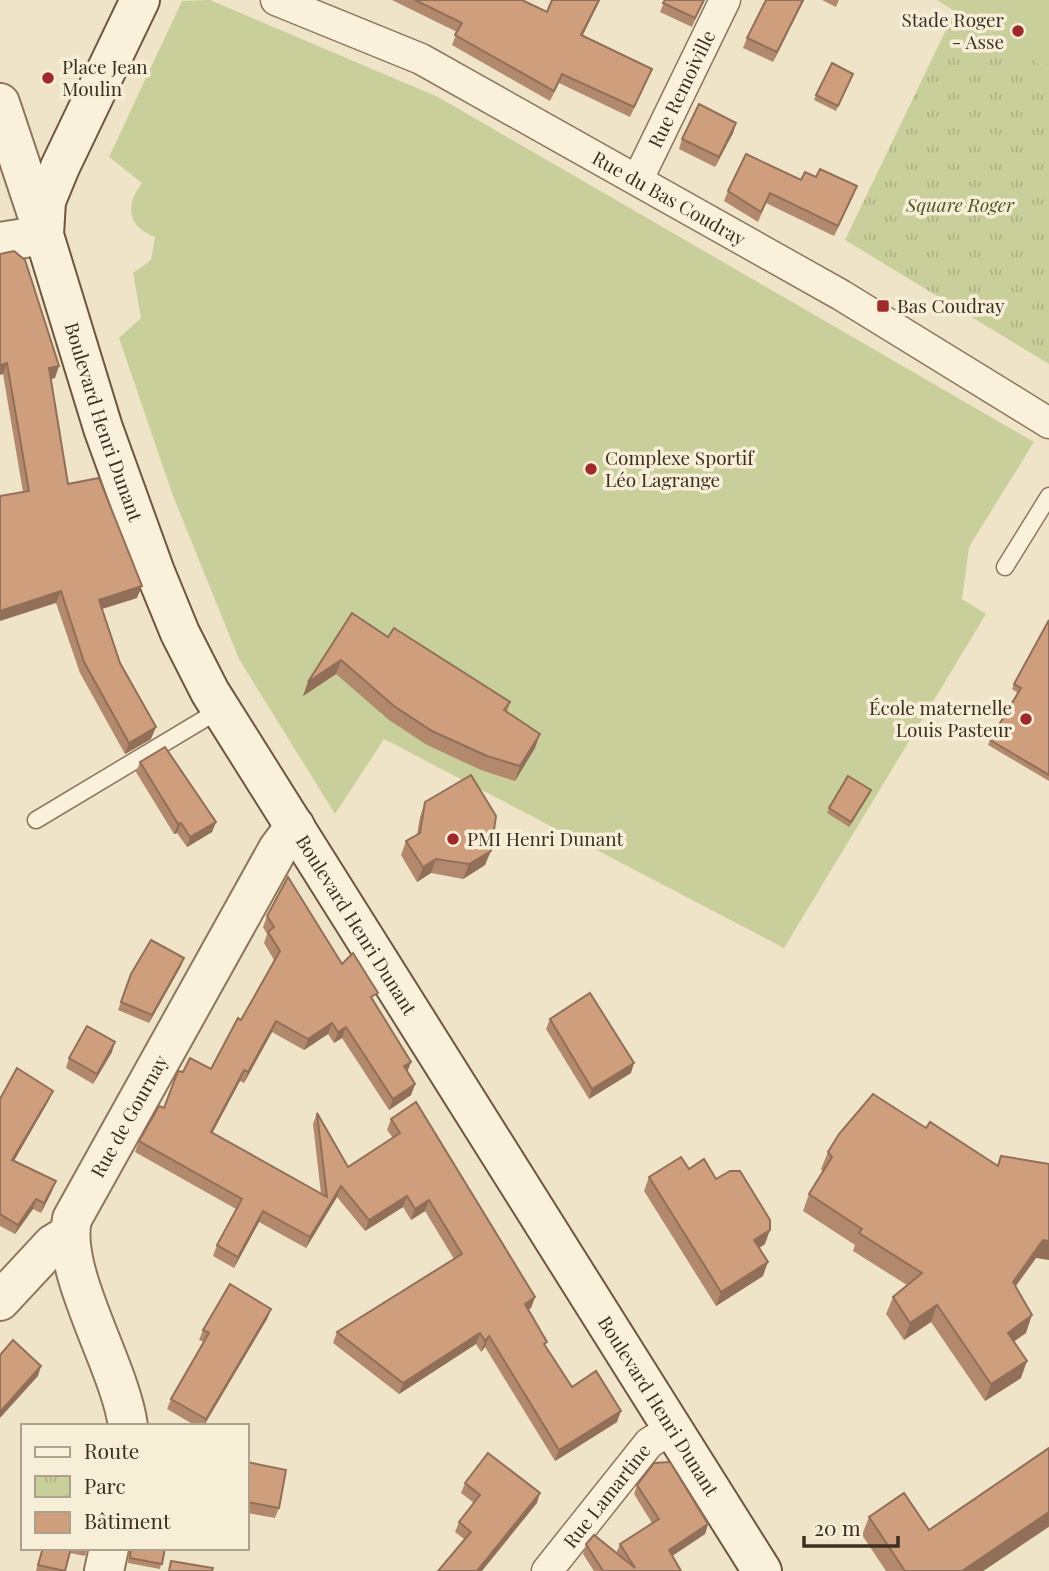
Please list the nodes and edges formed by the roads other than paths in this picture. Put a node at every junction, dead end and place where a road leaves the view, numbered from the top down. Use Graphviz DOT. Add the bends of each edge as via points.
graph roads {
  1 [pos="140,0"];
  2 [pos="276,0"];
  3 [pos="725,0"];
  4 [pos="331,10"];
  5 [pos="0,103"];
  6 [pos="15,142"];
  7 [pos="60,167"];
  8 [pos="638,179"];
  9 [pos="44,235"];
  10 [pos="0,242"];
  11 [pos="1049,423"];
  12 [pos="1049,496"];
  13 [pos="1005,568"];
  14 [pos="221,709"];
  15 [pos="36,820"];
  16 [pos="295,827"];
  17 [pos="68,1236"];
  18 [pos="0,1301"];
  19 [pos="127,1424"];
  20 [pos="673,1428"];
  21 [pos="109,1550"];
  22 [pos="104,1571"];
  23 [pos="547,1571"];
  24 [pos="762,1571"];
  1 -- 7 [label="main road"];
  2 -- 4 [label="street, Rue du Bas Coudray"];
  3 -- 8 [label="street, Rue Remoiville"];
  4 -- 8 [label="street, Rue du Bas Coudray"];
  5 -- 6 [label="main road, Boulevard Henri Dunant"];
  6 -- 7 [label="main road" via="36,160"];
  6 -- 9 [label="main road, Boulevard Henri Dunant"];
  7 -- 9 [label="main road" via="46,201"];
  8 -- 11 [label="street, Rue du Bas Coudray" via="841,295"];
  9 -- 10 [label="main road"];
  9 -- 14 [label="main road, Boulevard Henri Dunant" via="103,428 155,572 180,633"];
  12 -- 13 [label="lane"];
  14 -- 15 [label="lane"];
  14 -- 16 [label="main road, Boulevard Henri Dunant"];
  16 -- 17 [label="main road, Rue de Gournay" via="278,849 81,1201"];
  16 -- 20 [label="main road, Boulevard Henri Dunant"];
  17 -- 18 [label="main road" via="53,1244"];
  17 -- 19 [label="main road" via="74,1267"];
  20 -- 23 [label="street, Rue Lamartine" via="649,1443"];
  20 -- 24 [label="main road, Boulevard Henri Dunant"];
  21 -- 22 [label="main road"];
}
